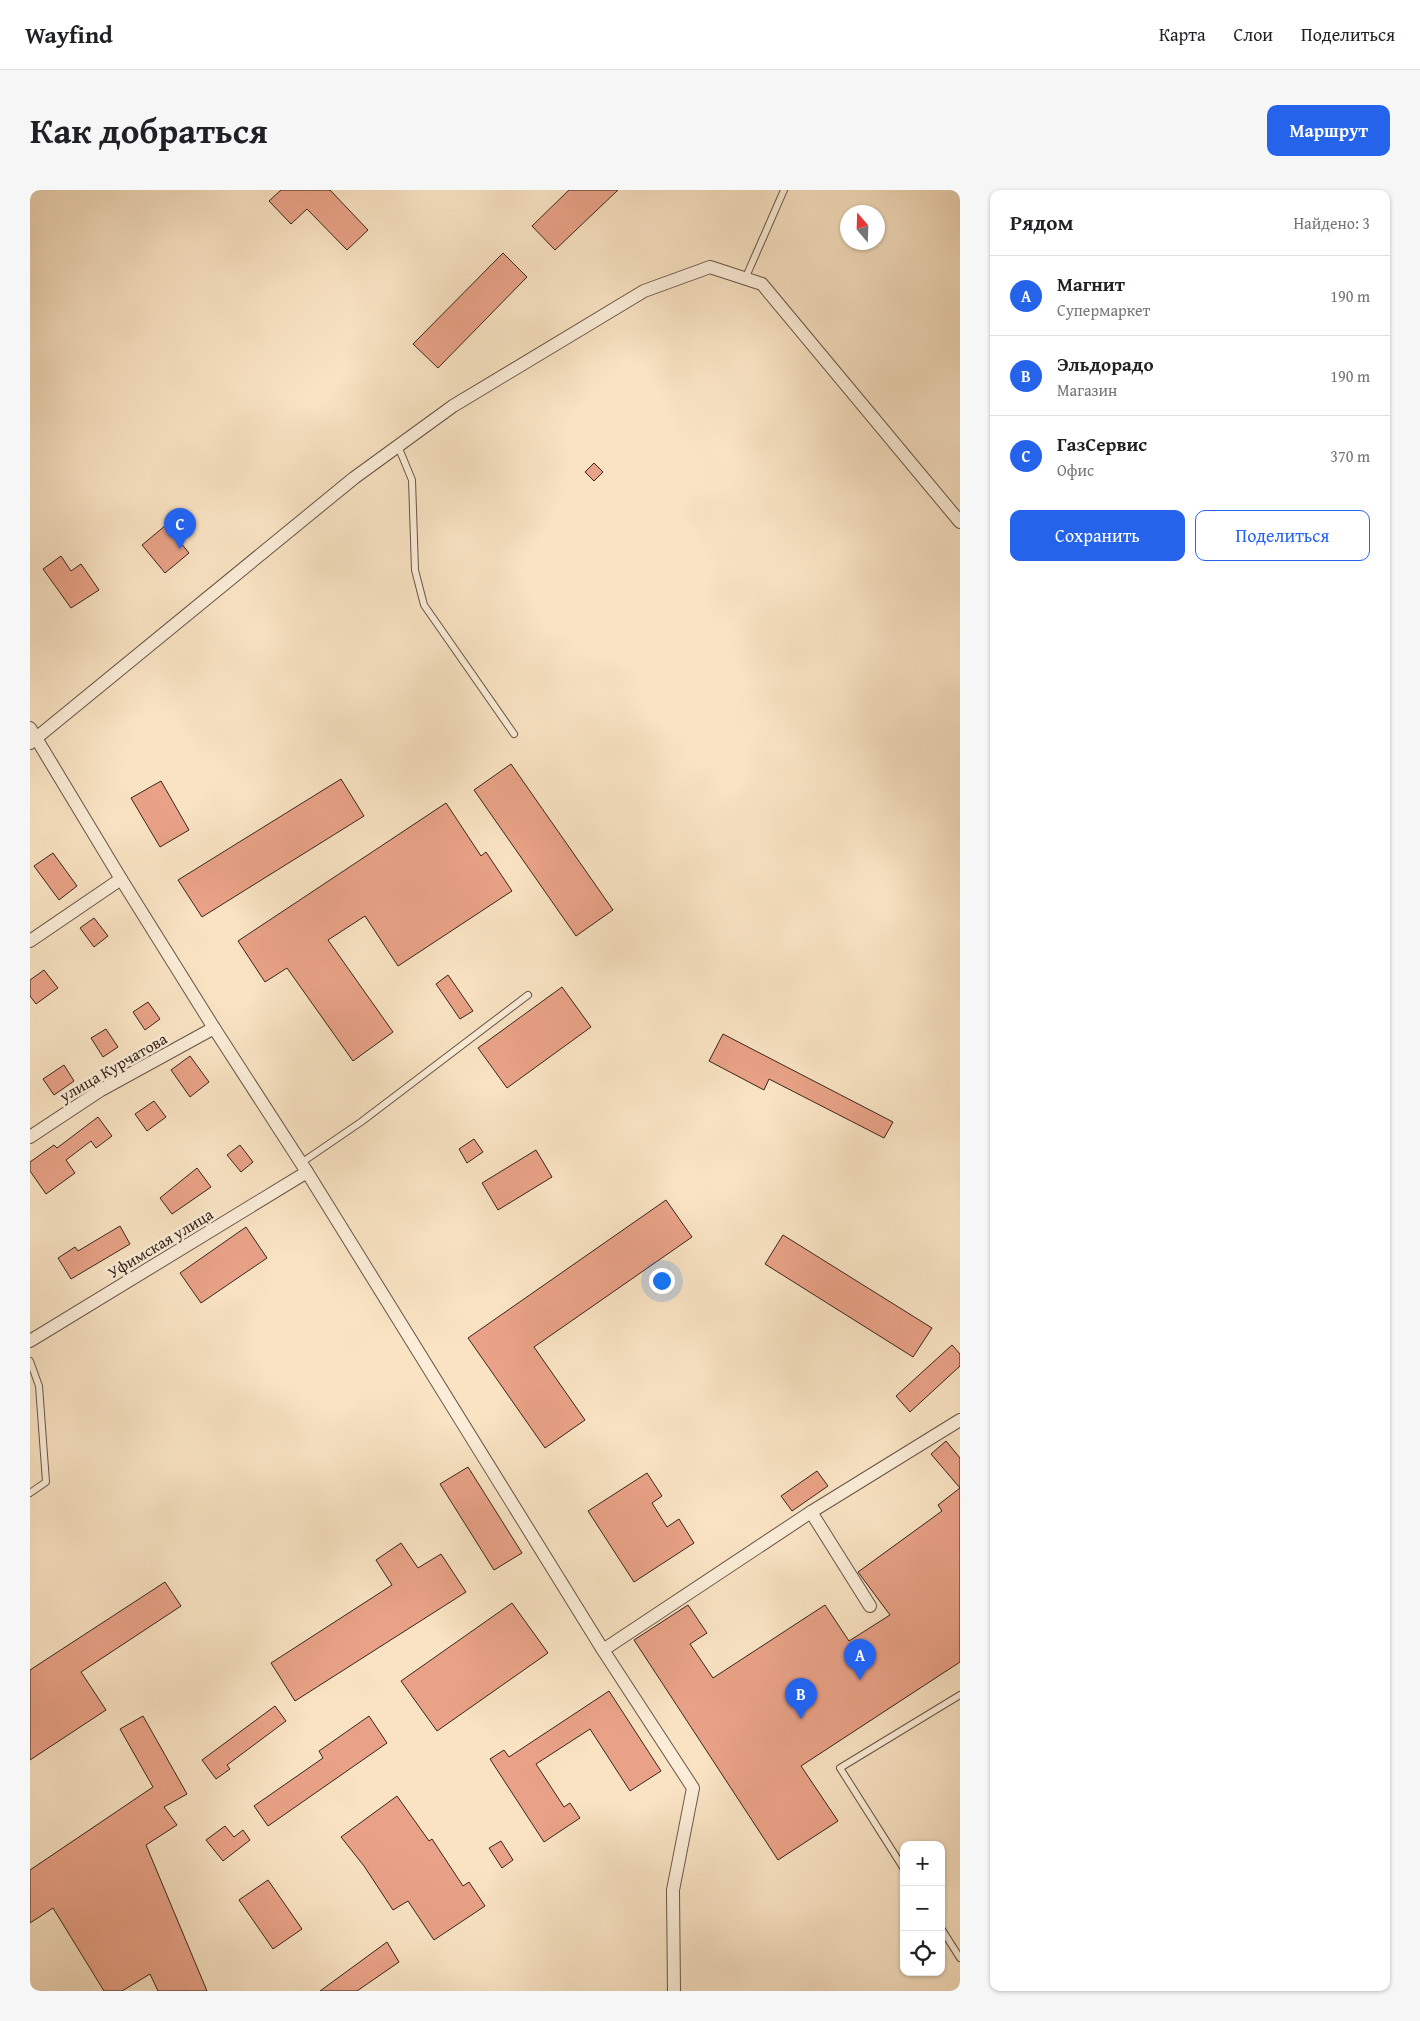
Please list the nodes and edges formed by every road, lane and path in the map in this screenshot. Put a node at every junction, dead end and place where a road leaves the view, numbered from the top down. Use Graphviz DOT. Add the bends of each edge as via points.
graph roads {
  1 [pos="784,190"];
  2 [pos="746,279"];
  3 [pos="398,446"];
  4 [pos="960,522"];
  5 [pos="514,734"];
  6 [pos="32,736"];
  7 [pos="121,879"];
  8 [pos="30,941"];
  9 [pos="528,995"];
  10 [pos="214,1028"];
  11 [pos="30,1137"];
  12 [pos="304,1168"];
  13 [pos="30,1341"];
  14 [pos="30,1361"];
  15 [pos="960,1420"];
  16 [pos="30,1493"];
  17 [pos="811,1512"];
  18 [pos="870,1606"];
  19 [pos="602,1650"];
  20 [pos="960,1695"];
  21 [pos="900,1863"];
  22 [pos="943,1931"];
  23 [pos="959,1955"];
  24 [pos="674,1991"];
  1 -- 2 [label="lane"];
  2 -- 3 [label="street" via="710,268 644,291 453,406"];
  2 -- 4 [label="street" via="762,284"];
  3 -- 5 [label="lane" via="412,480 415,570 424,605"];
  3 -- 6 [label="street"];
  6 -- 7 [label="street"];
  7 -- 8 [label="street"];
  7 -- 10 [label="street"];
  9 -- 12 [label="lane"];
  10 -- 11 [label="street, улица Курчатова" via="101,1090"];
  10 -- 12 [label="street"];
  12 -- 13 [label="street, Уфимская улица"];
  12 -- 19 [label="street"];
  14 -- 16 [label="lane" via="39,1386 46,1482"];
  15 -- 17 [label="street"];
  17 -- 18 [label="street"];
  17 -- 19 [label="street"];
  19 -- 24 [label="street" via="693,1788 673,1890"];
  20 -- 21 [label="lane" via="840,1768"];
  22 -- 23 [label="lane"];
}
